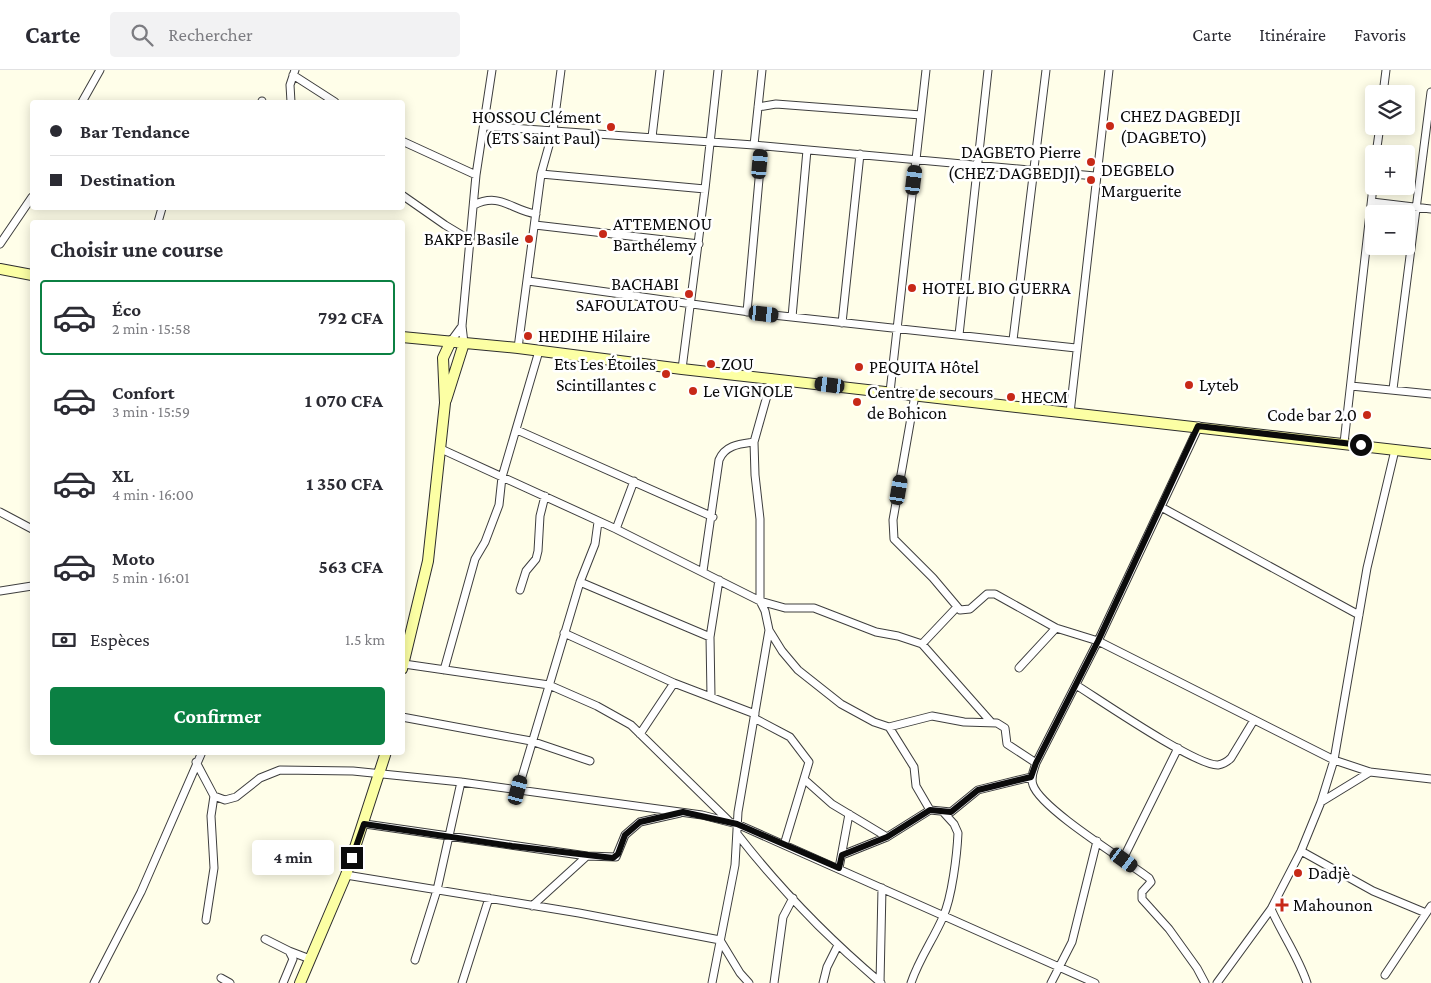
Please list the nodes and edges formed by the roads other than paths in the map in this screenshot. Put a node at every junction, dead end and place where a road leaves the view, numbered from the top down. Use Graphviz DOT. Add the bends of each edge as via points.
graph roads {
  1 [pos="100,70"];
  2 [pos="492,70"];
  3 [pos="561,70"];
  4 [pos="660,70"];
  5 [pos="718,70"];
  6 [pos="762,70"];
  7 [pos="919,70"];
  8 [pos="926,70"];
  9 [pos="988,70"];
  10 [pos="1046,70"];
  11 [pos="1109,70"];
  12 [pos="1386,70"];
  13 [pos="294,73"];
  14 [pos="1384,85"];
  15 [pos="1431,92"];
  16 [pos="83,100"];
  17 [pos="291,100"];
  18 [pos="332,100"];
  19 [pos="758,108"];
  20 [pos="921,115"];
  21 [pos="484,126"];
  22 [pos="553,131"];
  23 [pos="652,137"];
  24 [pos="405,142"];
  25 [pos="711,142"];
  26 [pos="758,145"];
  27 [pos="807,150"];
  28 [pos="860,154"];
  29 [pos="917,158"];
  30 [pos="978,164"];
  31 [pos="1034,171"];
  32 [pos="541,174"];
  33 [pos="476,175"];
  34 [pos="1095,176"];
  35 [pos="706,189"];
  36 [pos="1373,195"];
  37 [pos="405,197"];
  38 [pos="30,199"];
  39 [pos="1372,202"];
  40 [pos="474,205"];
  41 [pos="1416,206"];
  42 [pos="1431,208"];
  43 [pos="536,214"];
  44 [pos="535,225"];
  45 [pos="470,240"];
  46 [pos="0,244"];
  47 [pos="699,244"];
  48 [pos="0,268"];
  49 [pos="30,275"];
  50 [pos="528,281"];
  51 [pos="691,304"];
  52 [pos="747,312"];
  53 [pos="792,317"];
  54 [pos="842,323"];
  55 [pos="462,326"];
  56 [pos="897,330"];
  57 [pos="959,335"];
  58 [pos="405,336"];
  59 [pos="1013,340"];
  60 [pos="451,341"];
  61 [pos="464,343"];
  62 [pos="518,348"];
  63 [pos="1076,348"];
  64 [pos="539,351"];
  65 [pos="682,369"];
  66 [pos="772,378"];
  67 [pos="1352,386"];
  68 [pos="1394,389"];
  69 [pos="890,392"];
  70 [pos="1431,394"];
  71 [pos="915,395"];
  72 [pos="445,403"];
  73 [pos="1070,413"];
  74 [pos="1198,426"];
  75 [pos="517,430"];
  76 [pos="754,442"];
  77 [pos="1344,443"];
  78 [pos="441,449"];
  79 [pos="1395,450"];
  80 [pos="1431,454"];
  81 [pos="502,477"];
  82 [pos="634,480"];
  83 [pos="545,496"];
  84 [pos="1161,507"];
  85 [pos="0,512"];
  86 [pos="713,517"];
  87 [pos="598,522"];
  88 [pos="30,528"];
  89 [pos="616,529"];
  90 [pos="703,571"];
  91 [pos="720,580"];
  92 [pos="580,582"];
  93 [pos="30,586"];
  94 [pos="520,590"];
  95 [pos="0,591"];
  96 [pos="760,601"];
  97 [pos="957,607"];
  98 [pos="1359,615"];
  99 [pos="1056,628"];
  100 [pos="769,630"];
  101 [pos="564,633"];
  102 [pos="710,638"];
  103 [pos="1098,641"];
  104 [pos="922,644"];
  105 [pos="405,658"];
  106 [pos="405,666"];
  107 [pos="1019,668"];
  108 [pos="444,670"];
  109 [pos="674,683"];
  110 [pos="549,684"];
  111 [pos="1076,685"];
  112 [pos="711,696"];
  113 [pos="755,716"];
  114 [pos="405,718"];
  115 [pos="1254,720"];
  116 [pos="991,722"];
  117 [pos="889,727"];
  118 [pos="640,734"];
  119 [pos="531,742"];
  120 [pos="1178,748"];
  121 [pos="197,755"];
  122 [pos="200,755"];
  123 [pos="385,755"];
  124 [pos="1334,760"];
  125 [pos="590,761"];
  126 [pos="1036,763"];
  127 [pos="196,764"];
  128 [pos="381,772"];
  129 [pos="1370,772"];
  130 [pos="1031,777"];
  131 [pos="1431,779"];
  132 [pos="805,780"];
  133 [pos="461,782"];
  134 [pos="518,790"];
  135 [pos="214,796"];
  136 [pos="1321,802"];
  137 [pos="930,810"];
  138 [pos="683,812"];
  139 [pos="944,813"];
  140 [pos="848,814"];
  141 [pos="734,823"];
  142 [pos="364,824"];
  143 [pos="738,835"];
  144 [pos="449,837"];
  145 [pos="887,837"];
  146 [pos="1097,841"];
  147 [pos="784,845"];
  148 [pos="1301,851"];
  149 [pos="842,855"];
  150 [pos="586,856"];
  151 [pos="1124,860"];
  152 [pos="839,868"];
  153 [pos="346,875"];
  154 [pos="882,888"];
  155 [pos="437,890"];
  156 [pos="489,898"];
  157 [pos="793,898"];
  158 [pos="532,906"];
  159 [pos="1431,906"];
  160 [pos="1271,909"];
  161 [pos="1426,913"];
  162 [pos="944,916"];
  163 [pos="206,920"];
  164 [pos="266,939"];
  165 [pos="720,940"];
  166 [pos="838,945"];
  167 [pos="290,951"];
  168 [pos="310,959"];
  169 [pos="415,960"];
  170 [pos="1059,968"];
  171 [pos="1385,976"];
  172 [pos="221,978"];
  173 [pos="713,979"];
  174 [pos="94,983"];
  175 [pos="230,983"];
  176 [pos="283,983"];
  177 [pos="300,983"];
  178 [pos="462,983"];
  179 [pos="708,983"];
  180 [pos="748,983"];
  181 [pos="774,983"];
  182 [pos="823,983"];
  183 [pos="880,983"];
  184 [pos="911,983"];
  185 [pos="1051,983"];
  186 [pos="1095,983"];
  187 [pos="1205,983"];
  188 [pos="1217,983"];
  189 [pos="1306,983"];
  1 -- 16 [label="street"];
  2 -- 21 [label="street"];
  3 -- 22 [label="street"];
  4 -- 23 [label="street"];
  5 -- 25 [label="street"];
  6 -- 19 [label="street"];
  7 -- 8 [label="street"];
  8 -- 20 [label="street"];
  9 -- 30 [label="street"];
  10 -- 31 [label="street"];
  11 -- 34 [label="street"];
  12 -- 14 [label="street"];
  13 -- 17 [label="street"];
  13 -- 18 [label="street"];
  15 -- 41 [label="street"];
  19 -- 20 [label="street" via="776,104"];
  19 -- 26 [label="street"];
  20 -- 29 [label="street"];
  21 -- 22 [label="street"];
  21 -- 33 [label="street"];
  22 -- 23 [label="street"];
  22 -- 32 [label="street"];
  23 -- 25 [label="street"];
  24 -- 33 [label="street"];
  25 -- 26 [label="street"];
  25 -- 35 [label="street"];
  26 -- 27 [label="street"];
  26 -- 52 [label="street"];
  27 -- 28 [label="street"];
  27 -- 53 [label="street"];
  28 -- 29 [label="street"];
  28 -- 54 [label="street"];
  29 -- 30 [label="street"];
  29 -- 56 [label="street"];
  30 -- 31 [label="street"];
  30 -- 57 [label="street"];
  31 -- 34 [label="street"];
  31 -- 59 [label="street"];
  32 -- 35 [label="street"];
  32 -- 43 [label="street"];
  33 -- 40 [label="street"];
  34 -- 63 [label="street"];
  35 -- 47 [label="street"];
  36 -- 39 [label="street"];
  37 -- 45 [label="street"];
  38 -- 46 [label="street"];
  39 -- 41 [label="street"];
  39 -- 67 [label="street"];
  40 -- 43 [label="street" via="493,199 519,211"];
  40 -- 45 [label="street"];
  41 -- 42 [label="street"];
  41 -- 68 [label="street"];
  43 -- 44 [label="street"];
  44 -- 47 [label="street"];
  44 -- 50 [label="street"];
  45 -- 55 [label="street"];
  47 -- 51 [label="street"];
  48 -- 49 [label="street"];
  50 -- 51 [label="street"];
  50 -- 62 [label="street"];
  51 -- 52 [label="street"];
  51 -- 65 [label="street"];
  52 -- 53 [label="street"];
  53 -- 54 [label="street"];
  54 -- 56 [label="street"];
  55 -- 60 [label="street"];
  55 -- 61 [label="street"];
  56 -- 57 [label="street"];
  56 -- 69 [label="street"];
  57 -- 59 [label="street"];
  58 -- 60 [label="street"];
  59 -- 63 [label="street"];
  60 -- 61 [label="street"];
  60 -- 72 [label="street" via="443,364"];
  61 -- 62 [label="street"];
  61 -- 72 [label="street"];
  62 -- 64 [label="street"];
  63 -- 73 [label="street"];
  64 -- 65 [label="street"];
  64 -- 75 [label="street"];
  65 -- 66 [label="street"];
  66 -- 69 [label="street"];
  66 -- 76 [label="street"];
  67 -- 68 [label="street"];
  67 -- 77 [label="street"];
  68 -- 70 [label="street"];
  69 -- 71 [label="street"];
  71 -- 73 [label="street"];
  71 -- 97 [label="street" via="892,530 898,544"];
  72 -- 78 [label="street"];
  73 -- 74 [label="street"];
  74 -- 77 [label="street"];
  74 -- 84 [label="street"];
  75 -- 81 [label="street"];
  75 -- 82 [label="street"];
  76 -- 86 [label="street" via="733,445 721,454"];
  76 -- 96 [label="street" via="760,519"];
  77 -- 79 [label="street"];
  78 -- 81 [label="street"];
  78 -- 105 [label="street" via="428,561"];
  79 -- 80 [label="street"];
  79 -- 98 [label="street"];
  81 -- 83 [label="street"];
  81 -- 108 [label="street" via="499,505 475,560"];
  82 -- 86 [label="street"];
  82 -- 89 [label="street"];
  83 -- 87 [label="street"];
  83 -- 94 [label="street" via="536,559 526,570"];
  84 -- 98 [label="street"];
  84 -- 103 [label="street"];
  85 -- 88 [label="street"];
  86 -- 90 [label="street"];
  87 -- 89 [label="street"];
  87 -- 92 [label="street" via="595,544"];
  89 -- 90 [label="street"];
  90 -- 91 [label="street"];
  91 -- 96 [label="street"];
  91 -- 102 [label="street"];
  92 -- 101 [label="street"];
  92 -- 102 [label="street"];
  93 -- 95 [label="street"];
  96 -- 100 [label="street"];
  96 -- 104 [label="street" via="785,608 814,608 876,632"];
  97 -- 99 [label="street" via="970,609 987,594 995,594"];
  97 -- 104 [label="street"];
  98 -- 124 [label="street"];
  99 -- 103 [label="street"];
  99 -- 107 [label="street"];
  100 -- 113 [label="street"];
  100 -- 117 [label="street" via="798,670 819,688 840,704"];
  101 -- 109 [label="street"];
  101 -- 110 [label="street"];
  102 -- 112 [label="street"];
  103 -- 111 [label="street"];
  103 -- 115 [label="street"];
  104 -- 116 [label="street"];
  106 -- 108 [label="street"];
  108 -- 110 [label="street"];
  109 -- 112 [label="street"];
  109 -- 118 [label="street"];
  110 -- 118 [label="street" via="616,715"];
  110 -- 119 [label="street"];
  111 -- 120 [label="street"];
  111 -- 126 [label="street"];
  112 -- 113 [label="street"];
  113 -- 132 [label="street" via="786,734 804,752 809,762"];
  113 -- 141 [label="street"];
  114 -- 119 [label="street"];
  115 -- 120 [label="street" via="1227,762 1218,765 1208,763"];
  115 -- 124 [label="street"];
  116 -- 117 [label="street" via="964,722 932,716"];
  116 -- 126 [label="street" via="1003,726 1007,744"];
  117 -- 137 [label="street" via="914,766 916,786"];
  118 -- 141 [label="street"];
  119 -- 125 [label="street"];
  119 -- 134 [label="street"];
  120 -- 151 [label="street"];
  121 -- 127 [label="street"];
  122 -- 127 [label="street"];
  123 -- 128 [label="street"];
  124 -- 129 [label="street"];
  124 -- 136 [label="street"];
  126 -- 130 [label="street"];
  127 -- 135 [label="street"];
  127 -- 174 [label="street" via="141,892"];
  128 -- 133 [label="street"];
  128 -- 135 [label="street" via="280,770 260,778 236,797 225,800"];
  128 -- 142 [label="street"];
  129 -- 131 [label="street"];
  129 -- 136 [label="street"];
  130 -- 139 [label="street" via="978,790 955,810"];
  130 -- 146 [label="street" via="1036,792 1053,811"];
  132 -- 140 [label="street"];
  132 -- 147 [label="street"];
  133 -- 134 [label="street"];
  133 -- 144 [label="street"];
  134 -- 138 [label="street"];
  135 -- 163 [label="street" via="210,816 214,868"];
  136 -- 148 [label="street"];
  137 -- 139 [label="street"];
  137 -- 145 [label="street"];
  138 -- 141 [label="street"];
  138 -- 150 [label="street" via="640,822 625,835 616,857"];
  139 -- 162 [label="street" via="958,833"];
  140 -- 145 [label="street"];
  140 -- 149 [label="street"];
  141 -- 143 [label="street"];
  141 -- 147 [label="street"];
  142 -- 144 [label="street"];
  142 -- 153 [label="street"];
  143 -- 157 [label="street"];
  143 -- 165 [label="street"];
  144 -- 150 [label="street"];
  144 -- 155 [label="street"];
  145 -- 149 [label="street"];
  146 -- 151 [label="street"];
  146 -- 170 [label="street" via="1076,928"];
  147 -- 152 [label="street"];
  148 -- 160 [label="street"];
  148 -- 161 [label="street" via="1373,891"];
  149 -- 152 [label="street"];
  150 -- 158 [label="street"];
  151 -- 187 [label="street" via="1151,880 1142,892 1142,899 1169,929"];
  152 -- 154 [label="street"];
  153 -- 155 [label="street"];
  153 -- 168 [label="street"];
  154 -- 162 [label="street"];
  154 -- 183 [label="street"];
  155 -- 156 [label="street"];
  155 -- 169 [label="street"];
  156 -- 158 [label="street"];
  156 -- 178 [label="street"];
  157 -- 166 [label="street"];
  157 -- 181 [label="street" via="783,917"];
  158 -- 165 [label="street"];
  159 -- 161 [label="street"];
  160 -- 188 [label="street"];
  160 -- 189 [label="street" via="1300,962"];
  161 -- 171 [label="street"];
  162 -- 170 [label="street"];
  162 -- 184 [label="street" via="928,942"];
  164 -- 167 [label="street"];
  165 -- 173 [label="street"];
  165 -- 180 [label="street"];
  166 -- 182 [label="street"];
  166 -- 183 [label="street"];
  167 -- 168 [label="street"];
  167 -- 176 [label="street" via="292,959"];
  168 -- 177 [label="street"];
  170 -- 185 [label="street"];
  170 -- 186 [label="street"];
  172 -- 175 [label="street"];
  173 -- 179 [label="street"];
}
